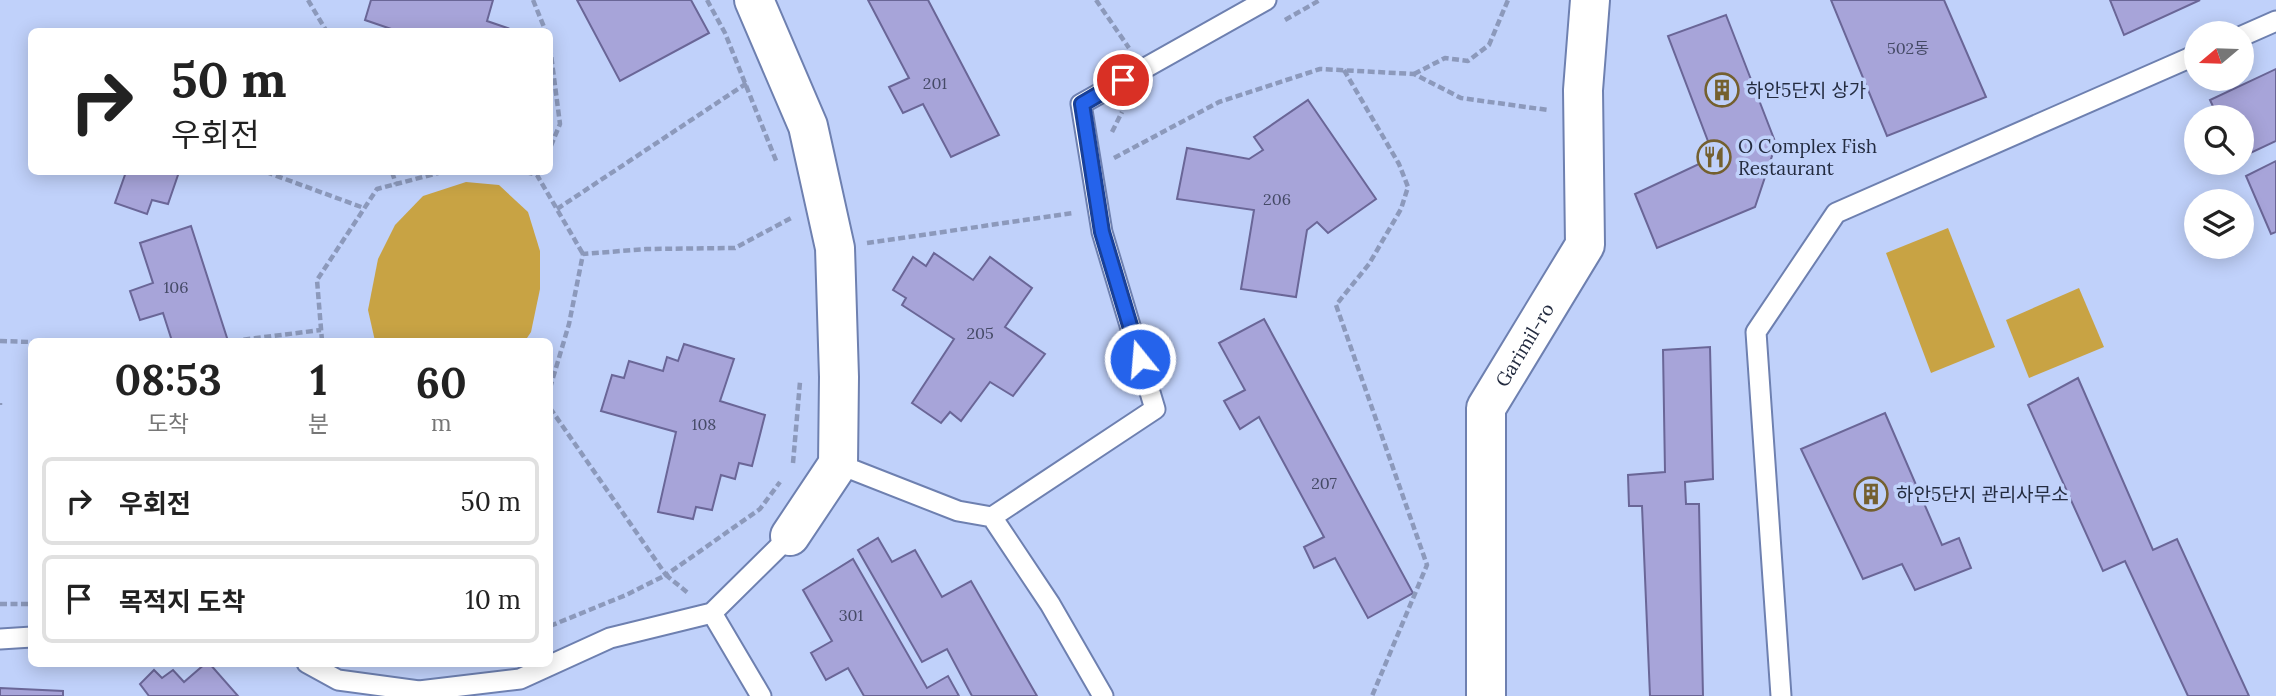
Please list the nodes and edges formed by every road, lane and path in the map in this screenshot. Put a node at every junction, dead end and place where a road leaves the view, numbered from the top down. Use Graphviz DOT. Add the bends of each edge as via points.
graph roads {
  1 [pos="308,0"];
  2 [pos="533,0"];
  3 [pos="707,0"];
  4 [pos="754,0"];
  5 [pos="1096,0"];
  6 [pos="1266,0"];
  7 [pos="1320,0"];
  8 [pos="1508,0"];
  9 [pos="1590,0"];
  10 [pos="2276,21"];
  11 [pos="1274,26"];
  12 [pos="325,28"];
  13 [pos="544,28"];
  14 [pos="2254,31"];
  15 [pos="2184,60"];
  16 [pos="780,62"];
  17 [pos="1144,69"];
  18 [pos="553,70"];
  19 [pos="1344,70"];
  20 [pos="1414,74"];
  21 [pos="745,85"];
  22 [pos="1124,110"];
  23 [pos="1584,115"];
  24 [pos="553,141"];
  25 [pos="778,166"];
  26 [pos="1092,170"];
  27 [pos="274,175"];
  28 [pos="392,175"];
  29 [pos="430,175"];
  30 [pos="539,175"];
  31 [pos="396,184"];
  32 [pos="364,208"];
  33 [pos="557,209"];
  34 [pos="1098,209"];
  35 [pos="797,226"];
  36 [pos="835,248"];
  37 [pos="583,254"];
  38 [pos="321,330"];
  39 [pos="257,338"];
  40 [pos="322,338"];
  41 [pos="0,341"];
  42 [pos="28,342"];
  43 [pos="801,371"];
  44 [pos="553,378"];
  45 [pos="553,412"];
  46 [pos="838,464"];
  47 [pos="788,472"];
  48 [pos="780,481"];
  49 [pos="992,517"];
  50 [pos="790,536"];
  51 [pos="666,575"];
  52 [pos="0,604"];
  53 [pos="28,604"];
  54 [pos="712,613"];
  55 [pos="553,625"];
  56 [pos="28,638"];
  57 [pos="0,639"];
  58 [pos="553,664"];
  59 [pos="314,667"];
  60 [pos="546,667"];
  61 [pos="761,696"];
  62 [pos="1103,696"];
  63 [pos="1372,696"];
  64 [pos="1486,696"];
  65 [pos="1781,696"];
  1 -- 12 [label="path"];
  2 -- 13 [label="path"];
  3 -- 21 [label="path"];
  4 -- 16 [label="street"];
  5 -- 17 [label="path"];
  6 -- 17 [label="lane"];
  7 -- 11 [label="path"];
  8 -- 20 [label="path" via="1489,45 1468,61 1445,58"];
  9 -- 23 [label="street, Garimil-ro"];
  10 -- 14 [label="lane"];
  15 -- 65 [label="lane" via="1836,212 1756,332"];
  16 -- 21 [label="path"];
  16 -- 36 [label="street" via="808,126"];
  17 -- 26 [label="lane" via="1082,104"];
  18 -- 24 [label="path" via="560,124"];
  19 -- 20 [label="path"];
  19 -- 26 [label="path" via="1320,69 1219,102"];
  19 -- 63 [label="path" via="1408,187 1401,209 1369,264 1336,305 1427,565"];
  20 -- 23 [label="path" via="1461,98"];
  21 -- 25 [label="path"];
  21 -- 33 [label="path"];
  22 -- 26 [label="path"];
  23 -- 64 [label="street, Garimil-ro" via="1584,245 1486,408"];
  26 -- 34 [label="lane"];
  27 -- 32 [label="path"];
  28 -- 31 [label="path"];
  29 -- 31 [label="path"];
  30 -- 33 [label="path"];
  31 -- 32 [label="path" via="377,189"];
  32 -- 38 [label="path" via="317,280"];
  33 -- 37 [label="path"];
  34 -- 36 [label="path"];
  34 -- 49 [label="lane" via="1155,409"];
  35 -- 37 [label="path" via="795,216 735,248"];
  36 -- 46 [label="street"];
  37 -- 44 [label="path"];
  38 -- 39 [label="path"];
  38 -- 40 [label="path"];
  41 -- 42 [label="path"];
  43 -- 47 [label="path" via="794,462"];
  45 -- 51 [label="path"];
  46 -- 49 [label="lane" via="958,510"];
  46 -- 50 [label="street"];
  48 -- 51 [label="path" via="760,509"];
  49 -- 62 [label="lane"];
  50 -- 54 [label="lane"];
  51 -- 55 [label="path"];
  52 -- 53 [label="path"];
  54 -- 58 [label="lane" via="610,638"];
  54 -- 61 [label="lane"];
  56 -- 57 [label="lane"];
  59 -- 60 [label="lane" via="338,680 419,691 520,679"];
}
